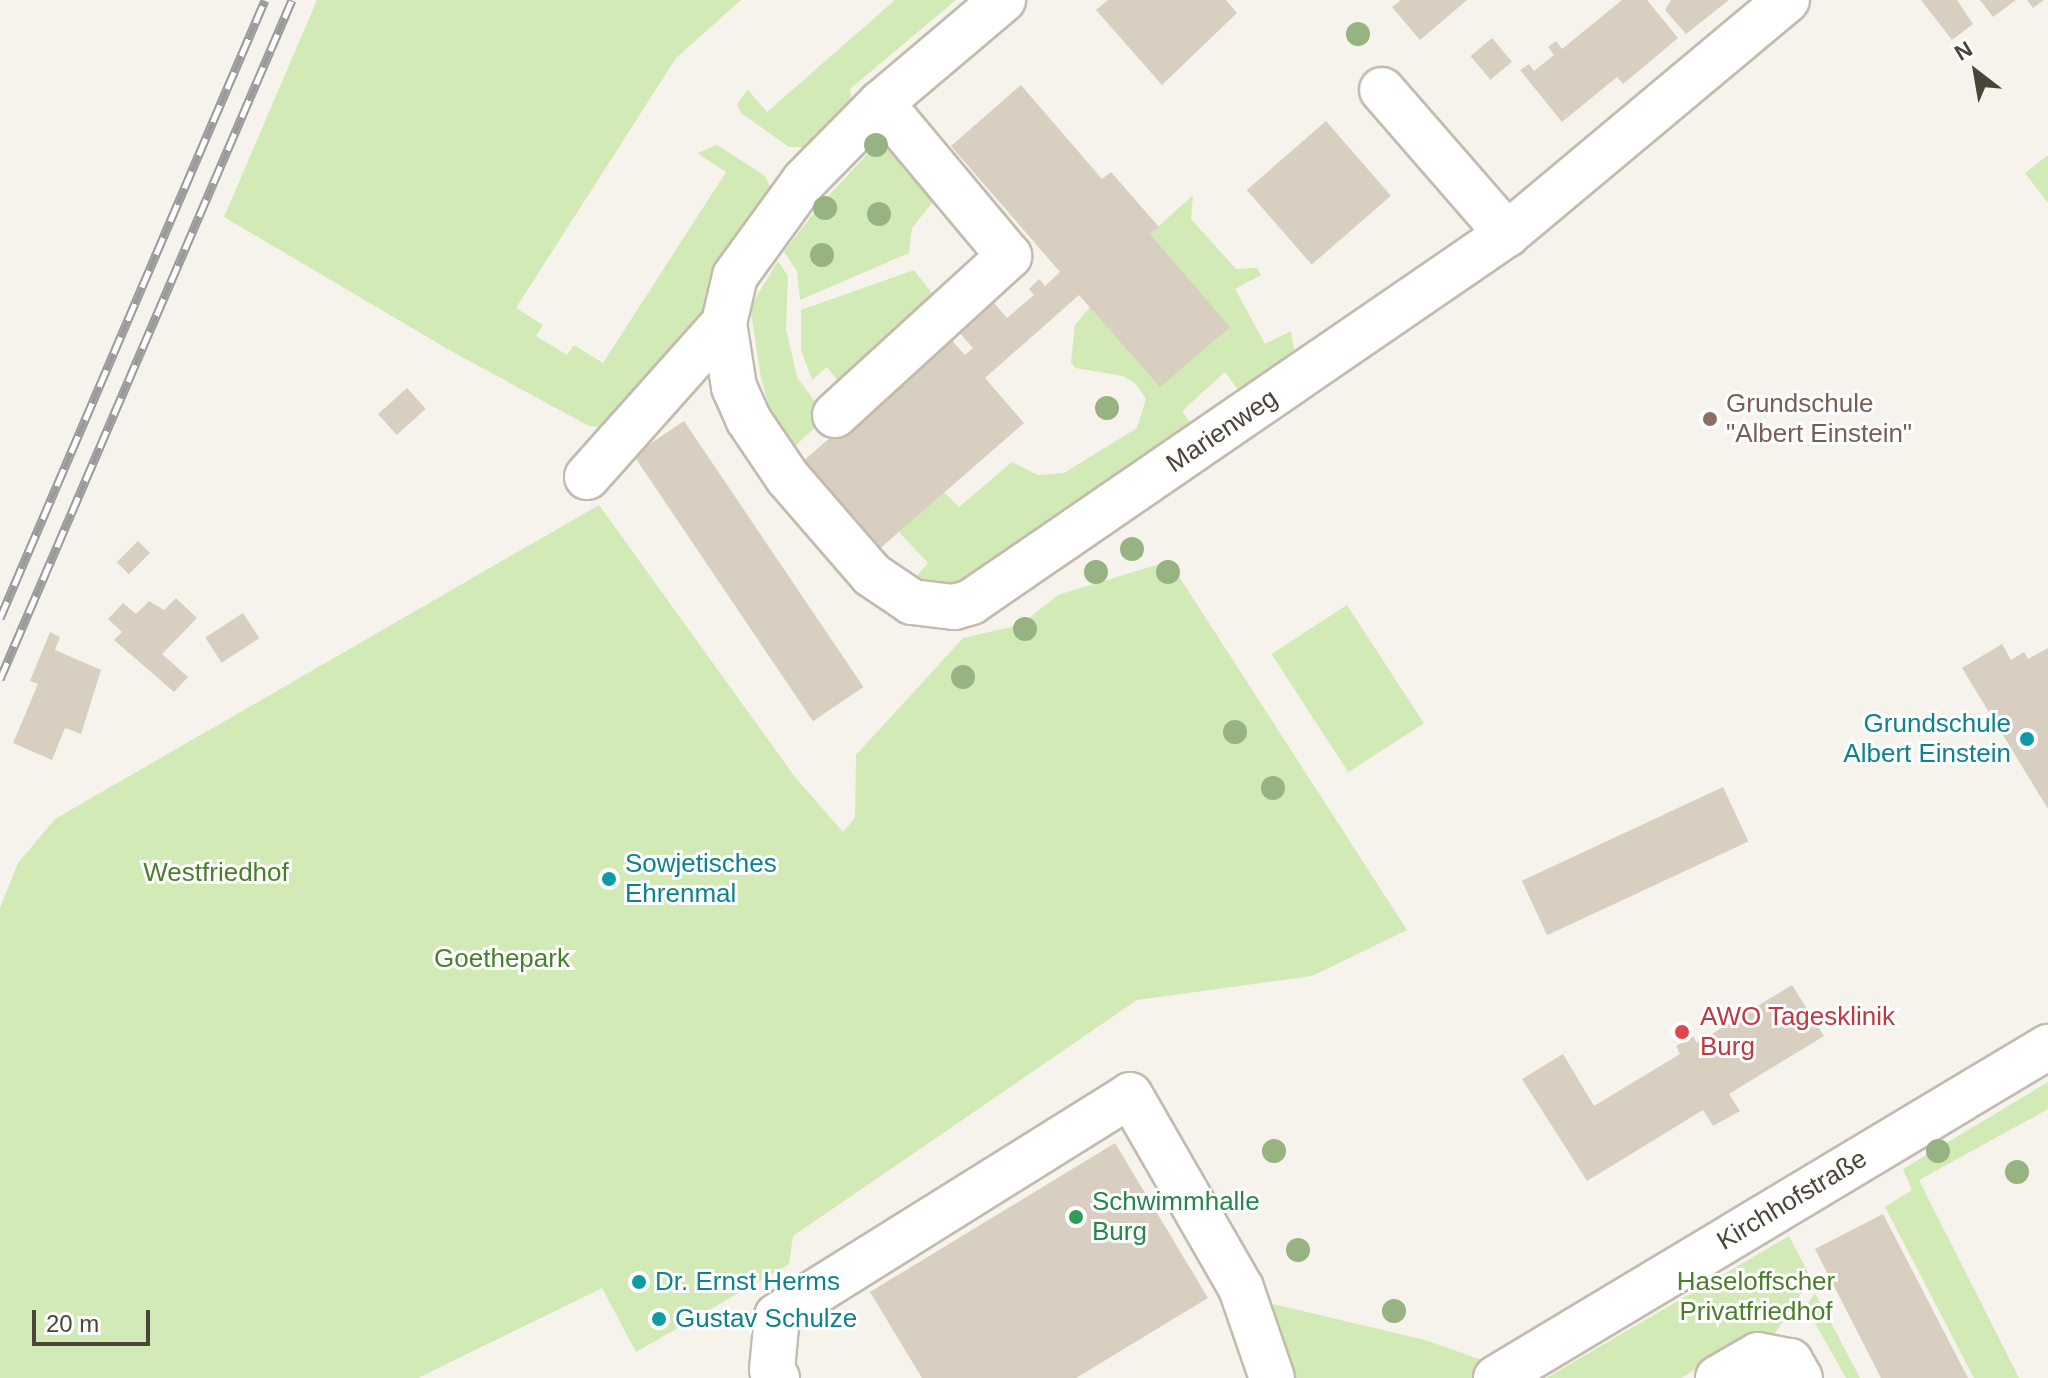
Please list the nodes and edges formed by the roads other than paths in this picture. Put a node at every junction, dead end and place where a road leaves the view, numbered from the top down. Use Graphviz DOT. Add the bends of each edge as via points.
graph roads {
  1 [pos="1003,0"];
  2 [pos="1787,0"];
  3 [pos="1382,90"];
  4 [pos="881,103"];
  5 [pos="1507,234"];
  6 [pos="724,323"];
  7 [pos="835,415"];
  8 [pos="587,477"];
  9 [pos="2048,1047"];
  10 [pos="777,1378"];
  11 [pos="1272,1378"];
  12 [pos="1496,1378"];
  13 [pos="1718,1378"];
  14 [pos="1800,1378"];
  1 -- 4 [label="street, Marienweg"];
  2 -- 5 [label="street, Marienweg"];
  3 -- 5 [label="street"];
  4 -- 6 [label="street, Marienweg" via="804,181 758,242 735,276"];
  4 -- 7 [label="street" via="1009,256"];
  5 -- 6 [label="street, Marienweg" via="992,588 954,607 912,602 891,591 788,478 739,397"];
  6 -- 8 [label="street, Marienweg"];
  9 -- 12 [label="street, Kirchhofstraße"];
  10 -- 11 [label="street" via="772,1370 777,1316 1130,1095 1241,1288"];
  13 -- 14 [label="street" via="1758,1355 1790,1361"];
}
